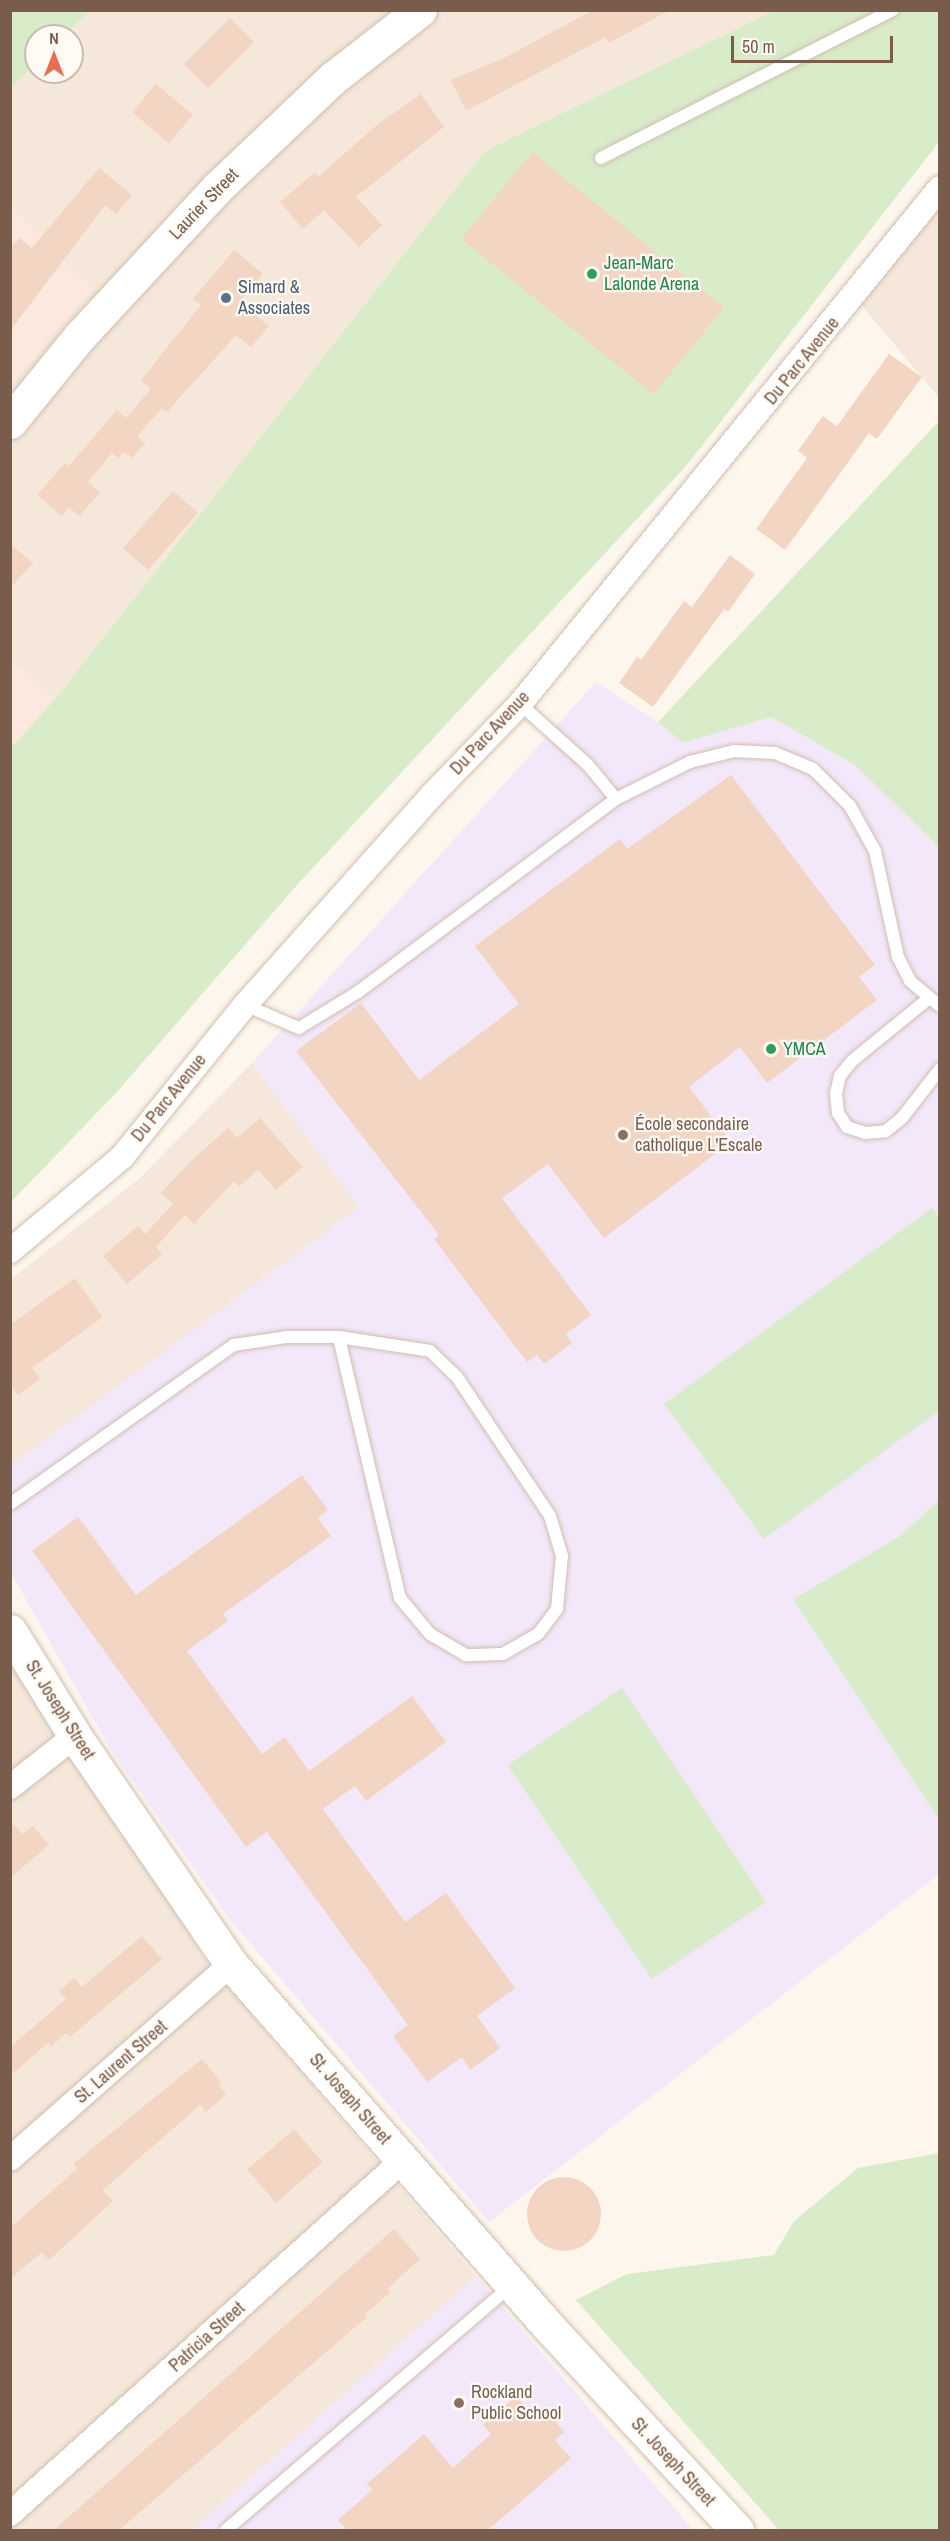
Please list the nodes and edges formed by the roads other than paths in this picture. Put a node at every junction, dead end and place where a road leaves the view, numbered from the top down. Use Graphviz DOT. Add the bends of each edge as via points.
graph roads {
  1 [pos="420,10"];
  2 [pos="893,10"];
  3 [pos="601,158"];
  4 [pos="939,188"];
  5 [pos="10,422"];
  6 [pos="520,704"];
  7 [pos="616,799"];
  8 [pos="934,1003"];
  9 [pos="245,1005"];
  10 [pos="939,1069"];
  11 [pos="10,1251"];
  12 [pos="339,1337"];
  13 [pos="10,1504"];
  14 [pos="10,1631"];
  15 [pos="75,1736"];
  16 [pos="10,1787"];
  17 [pos="231,1964"];
  18 [pos="10,2159"];
  19 [pos="403,2160"];
  20 [pos="512,2284"];
  21 [pos="10,2514"];
  22 [pos="226,2530"];
  23 [pos="737,2530"];
  1 -- 5 [label="street, Laurier Street" via="333,78 217,188 80,336"];
  2 -- 3 [label="lane"];
  4 -- 6 [label="street, Du Parc Avenue"];
  6 -- 7 [label="lane" via="588,765"];
  6 -- 9 [label="street, Du Parc Avenue" via="431,796"];
  7 -- 8 [label="lane" via="690,762 734,751 775,753 813,769 850,806 874,851 898,957 910,981"];
  7 -- 9 [label="lane" via="358,992 299,1028"];
  8 -- 10 [label="lane" via="852,1061 840,1076 836,1094 838,1113 847,1126 865,1133 886,1131 902,1118"];
  9 -- 11 [label="street, Du Parc Avenue" via="122,1157"];
  12 -- 12 [label="lane" via="400,1598 430,1634 466,1655 503,1654 538,1634 557,1609 562,1556 544,1506 457,1377 430,1351"];
  12 -- 13 [label="lane" via="287,1337 234,1345"];
  14 -- 15 [label="street, St. Joseph Street"];
  15 -- 16 [label="street"];
  15 -- 17 [label="street, St. Joseph Street"];
  17 -- 18 [label="street, St. Laurent Street"];
  17 -- 19 [label="street, St. Joseph Street"];
  19 -- 20 [label="street, St. Joseph Street"];
  19 -- 21 [label="street, Patricia Street"];
  20 -- 22 [label="lane"];
  20 -- 23 [label="street, St. Joseph Street"];
}
